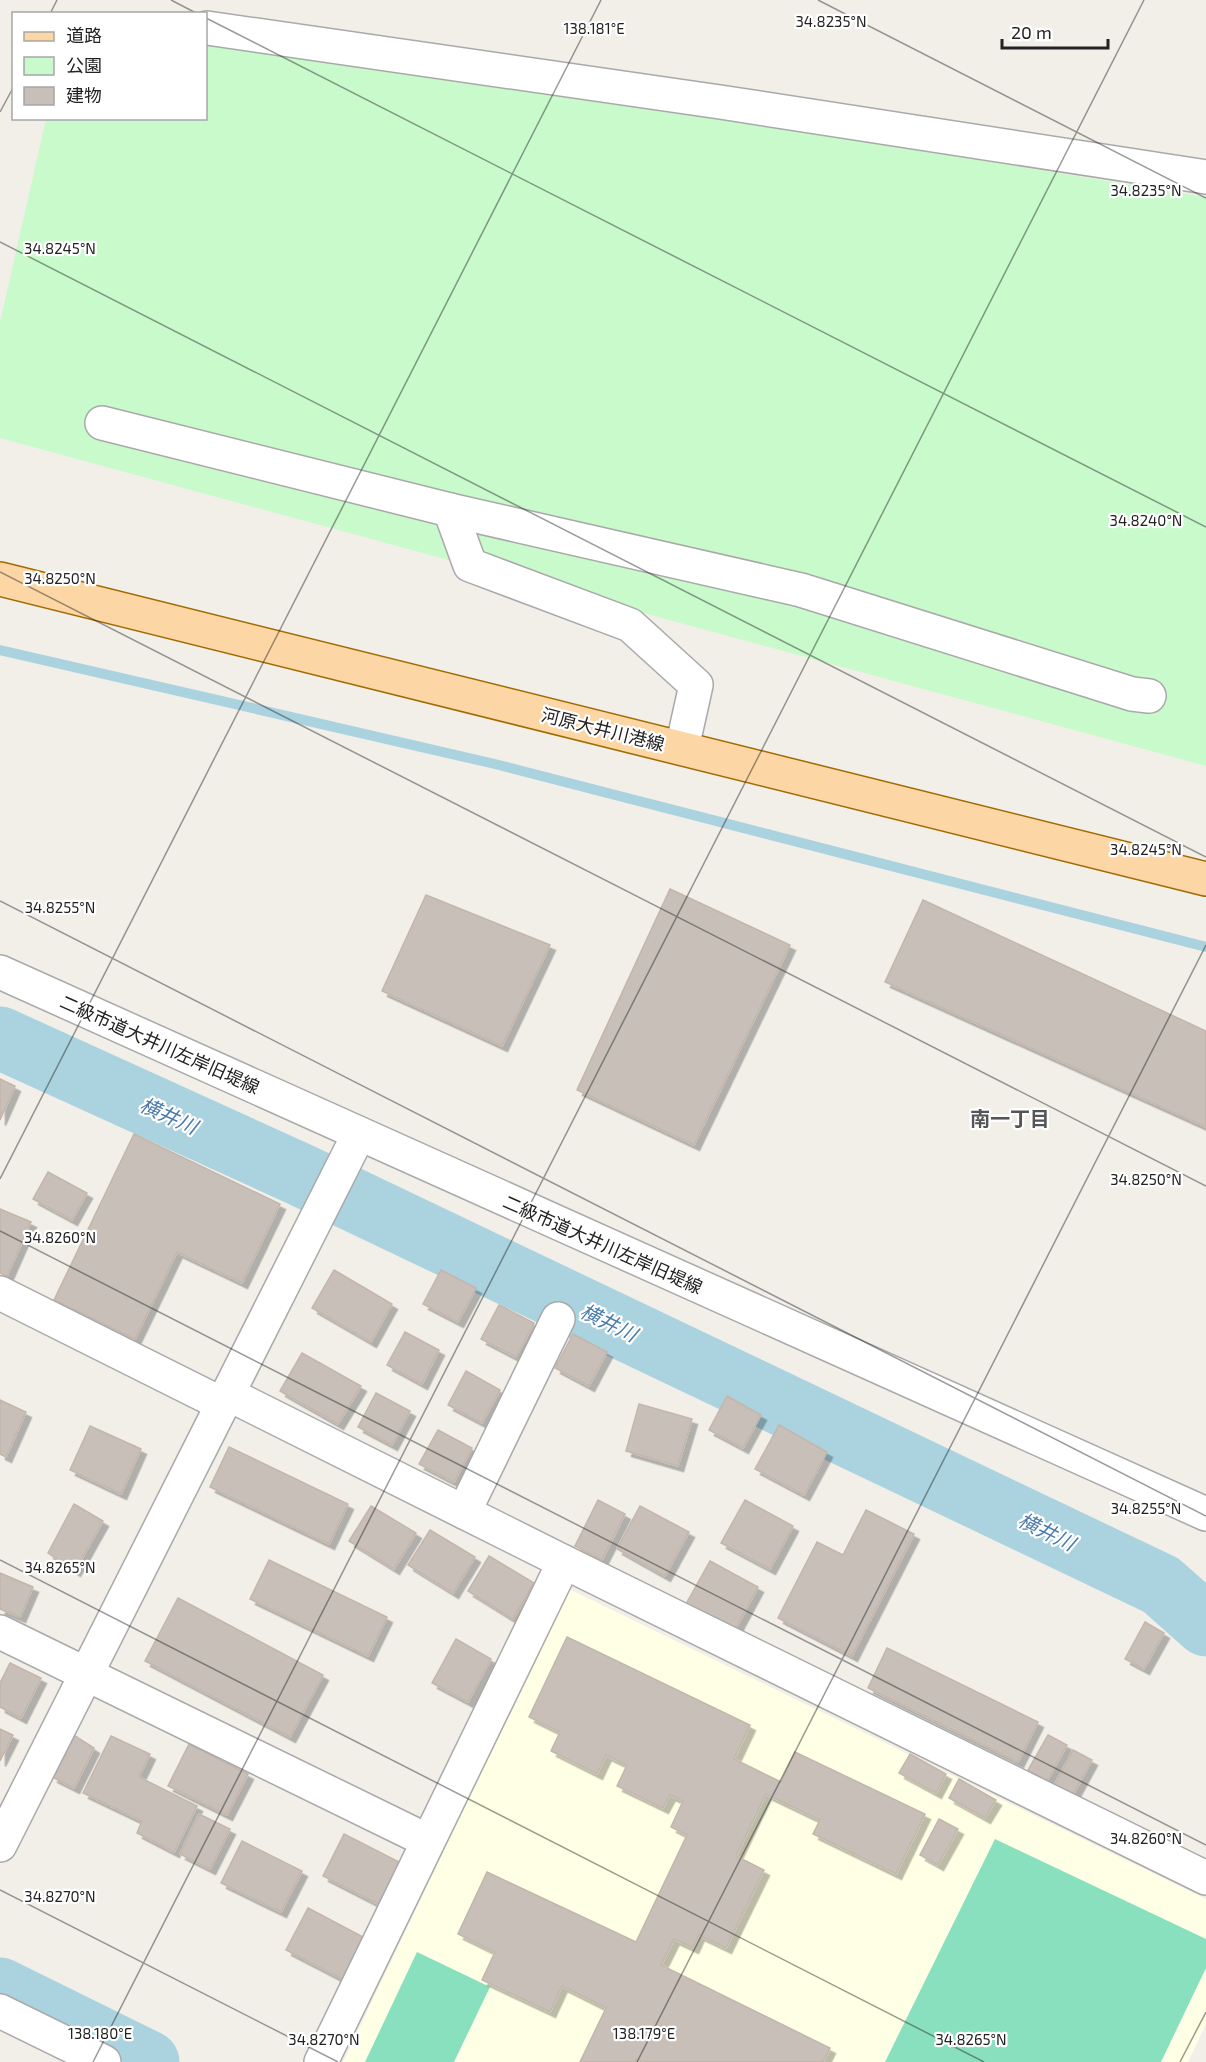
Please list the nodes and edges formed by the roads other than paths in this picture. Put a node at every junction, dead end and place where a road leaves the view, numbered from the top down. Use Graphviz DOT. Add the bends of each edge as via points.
graph roads {
  1 [pos="207,28"];
  2 [pos="1206,177"];
  3 [pos="102,423"];
  4 [pos="450,510"];
  5 [pos="0,579"];
  6 [pos="1149,696"];
  7 [pos="682,748"];
  8 [pos="1206,879"];
  9 [pos="0,972"];
  10 [pos="359,1134"];
  11 [pos="0,1293"];
  12 [pos="558,1319"];
  13 [pos="225,1399"];
  14 [pos="464,1512"];
  15 [pos="1206,1514"];
  16 [pos="564,1562"];
  17 [pos="0,1632"];
  18 [pos="87,1675"];
  19 [pos="429,1841"];
  20 [pos="0,1845"];
  21 [pos="1206,1878"];
  22 [pos="0,2011"];
  23 [pos="104,2062"];
  24 [pos="321,2062"];
  1 -- 2 [label="street"];
  3 -- 4 [label="street"];
  4 -- 6 [label="street" via="801,590 1132,694"];
  4 -- 7 [label="street" via="470,565 630,625 696,685"];
  5 -- 7 [label="main road, 河原大井川港線"];
  7 -- 8 [label="main road, 河原大井川港線"];
  9 -- 10 [label="street, 二級市道大井川左岸旧堤線"];
  10 -- 13 [label="street"];
  10 -- 15 [label="street, 二級市道大井川左岸旧堤線"];
  11 -- 13 [label="street"];
  12 -- 14 [label="street"];
  13 -- 14 [label="street"];
  13 -- 18 [label="street"];
  14 -- 16 [label="street"];
  16 -- 19 [label="street"];
  16 -- 21 [label="street"];
  17 -- 18 [label="street"];
  18 -- 19 [label="street"];
  18 -- 20 [label="street"];
  19 -- 24 [label="street"];
  22 -- 23 [label="street"];
}
